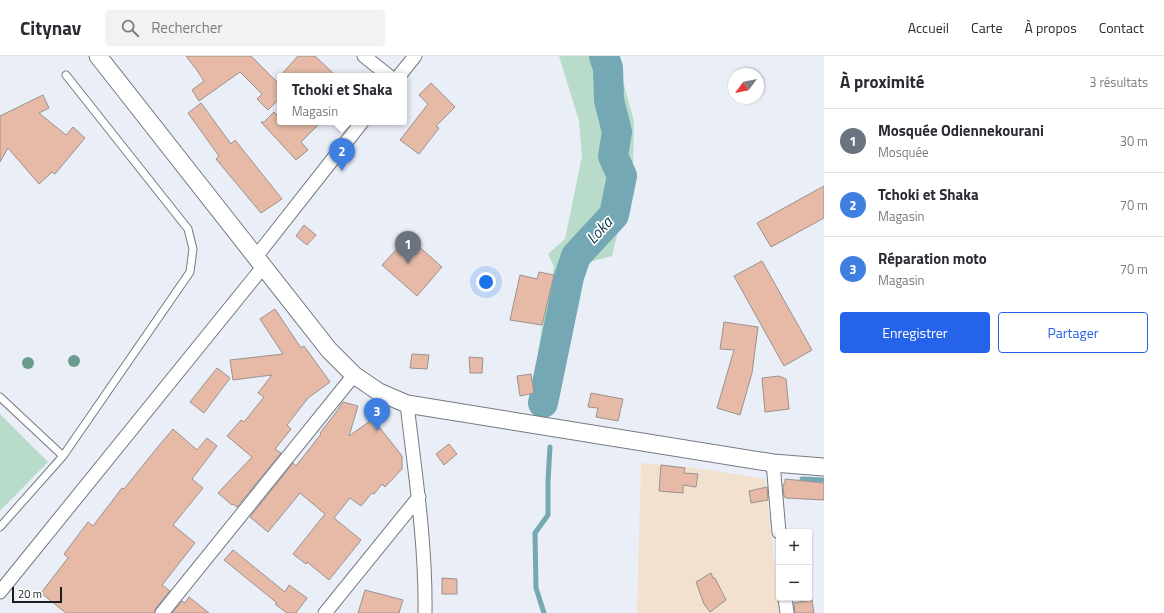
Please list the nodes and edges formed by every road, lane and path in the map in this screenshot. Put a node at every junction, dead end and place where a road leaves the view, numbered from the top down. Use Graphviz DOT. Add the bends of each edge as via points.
graph roads {
  1 [pos="98,56"];
  2 [pos="364,56"];
  3 [pos="415,56"];
  4 [pos="385,73"];
  5 [pos="401,73"];
  6 [pos="66,75"];
  7 [pos="360,125"];
  8 [pos="259,262"];
  9 [pos="354,375"];
  10 [pos="0,397"];
  11 [pos="407,404"];
  12 [pos="63,456"];
  13 [pos="773,463"];
  14 [pos="824,466"];
  15 [pos="418,497"];
  16 [pos="0,526"];
  17 [pos="779,529"];
  18 [pos="0,592"];
  19 [pos="785,601"];
  20 [pos="162,613"];
  21 [pos="325,613"];
  22 [pos="425,613"];
  23 [pos="787,613"];
  1 -- 8 [label="street"];
  2 -- 4 [label="street"];
  3 -- 5 [label="street"];
  6 -- 12 [label="lane" via="188,229 194,250 190,272"];
  7 -- 8 [label="street"];
  8 -- 9 [label="street" via="329,350"];
  8 -- 18 [label="street"];
  9 -- 11 [label="street" via="379,392"];
  9 -- 20 [label="street"];
  10 -- 12 [label="lane"];
  11 -- 13 [label="street"];
  11 -- 15 [label="street"];
  12 -- 16 [label="lane"];
  13 -- 14 [label="street"];
  13 -- 17 [label="street"];
  15 -- 21 [label="street"];
  15 -- 22 [label="street"];
  19 -- 23 [label="street"];
}
